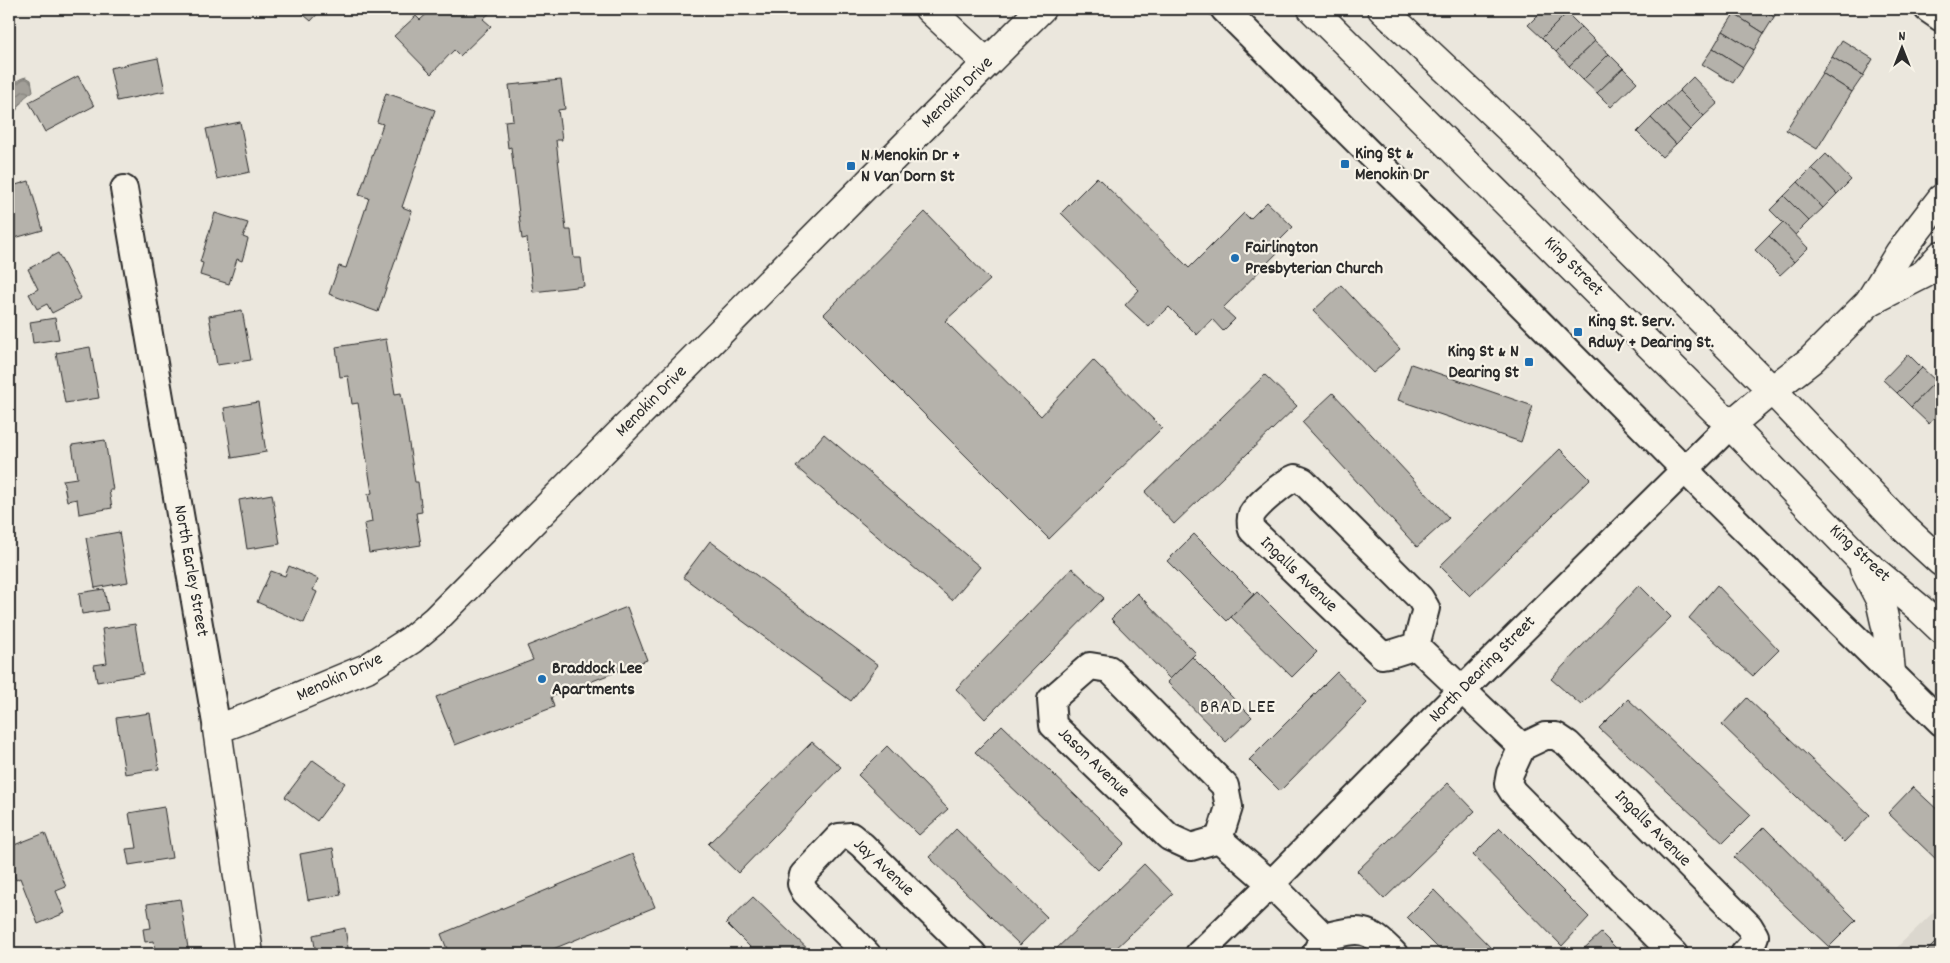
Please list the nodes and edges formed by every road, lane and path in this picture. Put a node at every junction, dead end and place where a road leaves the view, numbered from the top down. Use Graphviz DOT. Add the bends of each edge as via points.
graph roads {
  1 [pos="929,9"];
  2 [pos="1041,9"];
  3 [pos="1224,9"];
  4 [pos="1312,9"];
  5 [pos="1382,9"];
  6 [pos="1928,9"];
  7 [pos="1941,18"];
  8 [pos="987,63"];
  9 [pos="124,189"];
  10 [pos="1940,205"];
  11 [pos="1941,255"];
  12 [pos="1869,302"];
  13 [pos="1772,390"];
  14 [pos="1730,426"];
  15 [pos="1686,470"];
  16 [pos="1859,558"];
  17 [pos="1941,562"];
  18 [pos="1941,629"];
  19 [pos="1416,646"];
  20 [pos="1891,672"];
  21 [pos="1462,690"];
  22 [pos="1941,722"];
  23 [pos="217,729"];
  24 [pos="1522,747"];
  25 [pos="1220,839"];
  26 [pos="1271,884"];
  27 [pos="1320,946"];
  28 [pos="249,954"];
  29 [pos="867,954"];
  30 [pos="973,954"];
  31 [pos="1199,954"];
  32 [pos="1394,954"];
  33 [pos="1674,954"];
  34 [pos="1744,954"];
  1 -- 8 [label="main road"];
  2 -- 8 [label="main road, Menokin Drive"];
  3 -- 15 [label="street"];
  4 -- 14 [label="main road, King Street"];
  5 -- 13 [label="main road" via="1515,134"];
  6 -- 7 [label="street"];
  8 -- 23 [label="main road, Menokin Drive" via="435,620 367,668"];
  9 -- 23 [label="street, North Earley Street"];
  10 -- 12 [label="main road" via="1900,252"];
  11 -- 12 [label="main road" via="1924,274"];
  12 -- 13 [label="main road, North Dearing Street" via="1811,360"];
  13 -- 14 [label="main road, North Dearing Street"];
  13 -- 17 [label="main road" via="1904,528"];
  14 -- 15 [label="street, North Dearing Street"];
  14 -- 16 [label="main road, King Street"];
  15 -- 20 [label="street"];
  15 -- 21 [label="street, North Dearing Street"];
  16 -- 18 [label="main road, King Street"];
  16 -- 20 [label="main road" via="1880,600"];
  19 -- 19 [label="street, Ingalls Avenue" via="1426,608 1420,598 1303,481 1294,478 1285,482 1252,514 1252,530 1382,655"];
  19 -- 21 [label="street"];
  20 -- 22 [label="street"];
  21 -- 24 [label="street"];
  21 -- 26 [label="street, North Dearing Street"];
  23 -- 28 [label="main road, North Earley Street"];
  24 -- 33 [label="street" via="1510,773 1508,784 1513,792"];
  24 -- 34 [label="street, Ingalls Avenue" via="1545,736 1556,736 1568,744 1749,926 1755,936"];
  25 -- 25 [label="street, Jason Avenue" via="1229,807 1225,786 1109,669 1090,666 1051,700 1053,724 1168,837 1191,847"];
  25 -- 26 [label="street"];
  26 -- 27 [label="street"];
  26 -- 31 [label="street, North Dearing Street"];
  27 -- 32 [label="street" via="1353,930 1369,933"];
  29 -- 30 [label="street, Jay Avenue" via="805,892 801,884 803,875 839,838 851,836"];
}
